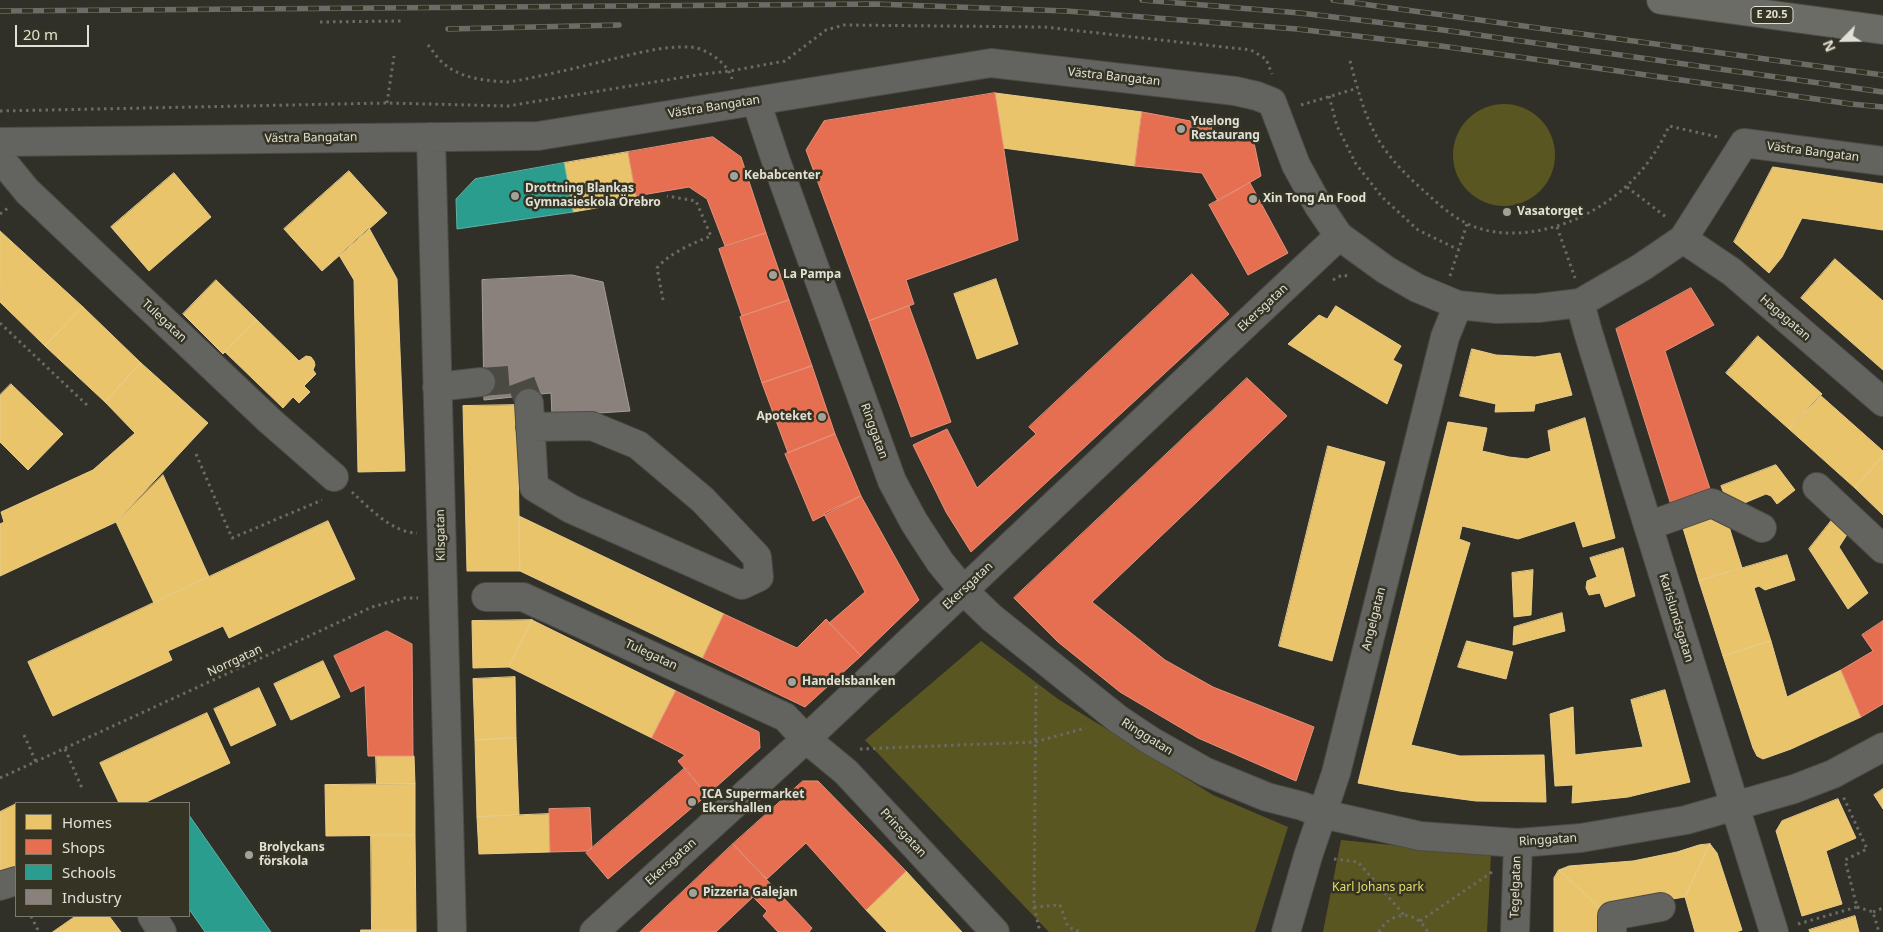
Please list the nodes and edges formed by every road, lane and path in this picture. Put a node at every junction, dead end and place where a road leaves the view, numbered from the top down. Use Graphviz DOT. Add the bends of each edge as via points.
graph roads {
  1 [pos="1661,0"];
  2 [pos="402,21"];
  3 [pos="320,22"];
  4 [pos="1883,30"];
  5 [pos="428,45"];
  6 [pos="394,56"];
  7 [pos="1350,61"];
  8 [pos="730,71"];
  9 [pos="1358,88"];
  10 [pos="1329,96"];
  11 [pos="756,101"];
  12 [pos="1313,101"];
  13 [pos="1272,102"];
  14 [pos="387,103"];
  15 [pos="0,112"];
  16 [pos="431,137"];
  17 [pos="0,142"];
  18 [pos="1744,143"];
  19 [pos="0,158"];
  20 [pos="1883,161"];
  21 [pos="1627,187"];
  22 [pos="667,196"];
  23 [pos="1467,224"];
  24 [pos="1556,227"];
  25 [pos="1675,229"];
  26 [pos="1339,236"];
  27 [pos="1459,250"];
  28 [pos="1353,277"];
  29 [pos="1330,282"];
  30 [pos="663,300"];
  31 [pos="1451,302"];
  32 [pos="1580,303"];
  33 [pos="0,323"];
  34 [pos="481,382"];
  35 [pos="437,386"];
  36 [pos="1883,402"];
  37 [pos="88,406"];
  38 [pos="530,415"];
  39 [pos="196,454"];
  40 [pos="341,483"];
  41 [pos="1817,487"];
  42 [pos="1648,526"];
  43 [pos="1762,528"];
  44 [pos="441,533"];
  45 [pos="1883,550"];
  46 [pos="963,590"];
  47 [pos="486,597"];
  48 [pos="442,598"];
  49 [pos="1036,652"];
  50 [pos="1118,719"];
  51 [pos="24,735"];
  52 [pos="806,739"];
  53 [pos="1035,742"];
  54 [pos="1883,747"];
  55 [pos="65,749"];
  56 [pos="859,749"];
  57 [pos="36,762"];
  58 [pos="1833,774"];
  59 [pos="0,778"];
  60 [pos="82,788"];
  61 [pos="1734,806"];
  62 [pos="1323,814"];
  63 [pos="1517,849"];
  64 [pos="1308,856"];
  65 [pos="15,881"];
  66 [pos="0,886"];
  67 [pos="1034,907"];
  68 [pos="1661,907"];
  69 [pos="1857,907"];
  70 [pos="1883,908"];
  71 [pos="1873,912"];
  72 [pos="1404,915"];
  73 [pos="32,917"];
  74 [pos="153,917"];
  75 [pos="1420,921"];
  76 [pos="39,932"];
  77 [pos="162,932"];
  78 [pos="452,932"];
  79 [pos="594,932"];
  80 [pos="995,932"];
  81 [pos="1040,932"];
  82 [pos="1080,932"];
  83 [pos="1286,932"];
  84 [pos="1379,932"];
  85 [pos="1428,932"];
  86 [pos="1515,932"];
  87 [pos="1612,932"];
  88 [pos="1774,932"];
  89 [pos="1879,932"];
  1 -- 4 [label="main road, E 20.5"];
  2 -- 3 [label="path"];
  5 -- 8 [label="path" via="444,63 462,74 492,81 509,82 657,49 690,47 712,55"];
  6 -- 14 [label="path"];
  7 -- 9 [label="path"];
  8 -- 13 [label="path" via="784,61 826,30 844,25 1044,27 1251,50 1266,59 1274,77 1278,93"];
  8 -- 14 [label="path" via="508,106"];
  9 -- 10 [label="path"];
  9 -- 23 [label="path" via="1378,138 1391,159 1437,203"];
  10 -- 12 [label="path"];
  10 -- 27 [label="path" via="1338,126 1356,164 1382,197 1418,230"];
  11 -- 13 [label="street, Västra Bangatan" via="991,63 1234,90"];
  11 -- 16 [label="street, Västra Bangatan" via="538,136"];
  11 -- 46 [label="street, Ringgatan" via="892,481 940,562"];
  13 -- 26 [label="street" via="1296,165"];
  14 -- 15 [label="path"];
  16 -- 17 [label="street, Västra Bangatan"];
  16 -- 35 [label="street, Kilsgatan"];
  18 -- 20 [label="street, Västra Bangatan"];
  18 -- 21 [label="path" via="1669,126 1654,156"];
  18 -- 25 [label="street"];
  19 -- 40 [label="street, Tulegatan" via="27,191 270,421"];
  21 -- 24 [label="path" via="1580,218"];
  21 -- 25 [label="path"];
  22 -- 30 [label="path" via="696,201 712,236 661,262 657,268"];
  23 -- 24 [label="path" via="1510,232"];
  23 -- 27 [label="path"];
  24 -- 32 [label="path"];
  25 -- 32 [label="street" via="1642,267"];
  25 -- 36 [label="street, Hagagatan" via="1732,272"];
  26 -- 31 [label="street" via="1386,270"];
  26 -- 46 [label="street, Ekersgatan"];
  27 -- 31 [label="path"];
  28 -- 29 [label="path" via="1342,275"];
  31 -- 32 [label="street" via="1497,309"];
  31 -- 62 [label="street, Angelgatan" via="1336,773"];
  32 -- 42 [label="street, Karlslundsgatan"];
  33 -- 37 [label="path"];
  34 -- 35 [label="street"];
  35 -- 44 [label="street, Kilsgatan"];
  38 -- 38 [label="street" via="534,487 571,509 742,585 759,577 757,557 703,500 638,445 592,426"];
  39 -- 40 [label="path" via="232,538"];
  40 -- 44 [label="path" via="382,520 410,533"];
  41 -- 45 [label="street"];
  42 -- 43 [label="street" via="1712,503"];
  42 -- 61 [label="street, Karlslundsgatan"];
  44 -- 48 [label="street, Kilsgatan"];
  46 -- 49 [label="street, Ringgatan" via="992,618"];
  46 -- 52 [label="street, Ekersgatan"];
  47 -- 52 [label="street, Tulegatan" via="523,597 785,717"];
  48 -- 55 [label="path, Norrgatan" via="405,598 372,607"];
  48 -- 78 [label="street, Kilsgatan"];
  49 -- 50 [label="street, Ringgatan"];
  49 -- 53 [label="path"];
  50 -- 53 [label="path"];
  50 -- 62 [label="street, Ringgatan" via="1206,772 1267,797"];
  51 -- 57 [label="path"];
  52 -- 79 [label="street, Ekersgatan"];
  52 -- 80 [label="street, Prinsgatan" via="846,772"];
  53 -- 56 [label="path"];
  53 -- 67 [label="path"];
  54 -- 58 [label="street, Ringgatan"];
  55 -- 57 [label="path, Norrgatan"];
  55 -- 60 [label="path"];
  57 -- 59 [label="path, Norrgatan"];
  58 -- 61 [label="street, Ringgatan"];
  58 -- 69 [label="path" via="1868,849 1845,860"];
  61 -- 63 [label="street, Ringgatan" via="1686,820"];
  61 -- 88 [label="street, Karlslundsgatan"];
  62 -- 63 [label="street, Ringgatan" via="1420,836"];
  62 -- 64 [label="street, Angelgatan"];
  63 -- 75 [label="path"];
  63 -- 86 [label="street, Tegelgatan"];
  64 -- 72 [label="path" via="1358,862"];
  64 -- 83 [label="street, Angelgatan"];
  65 -- 66 [label="street"];
  67 -- 81 [label="path"];
  67 -- 82 [label="path" via="1060,905 1068,928"];
  68 -- 87 [label="street" via="1612,916"];
  69 -- 71 [label="path"];
  69 -- 88 [label="path"];
  70 -- 71 [label="path"];
  71 -- 89 [label="path"];
  72 -- 75 [label="path"];
  72 -- 84 [label="path" via="1391,918"];
  73 -- 76 [label="path"];
  74 -- 77 [label="street"];
  75 -- 85 [label="path"];
}
